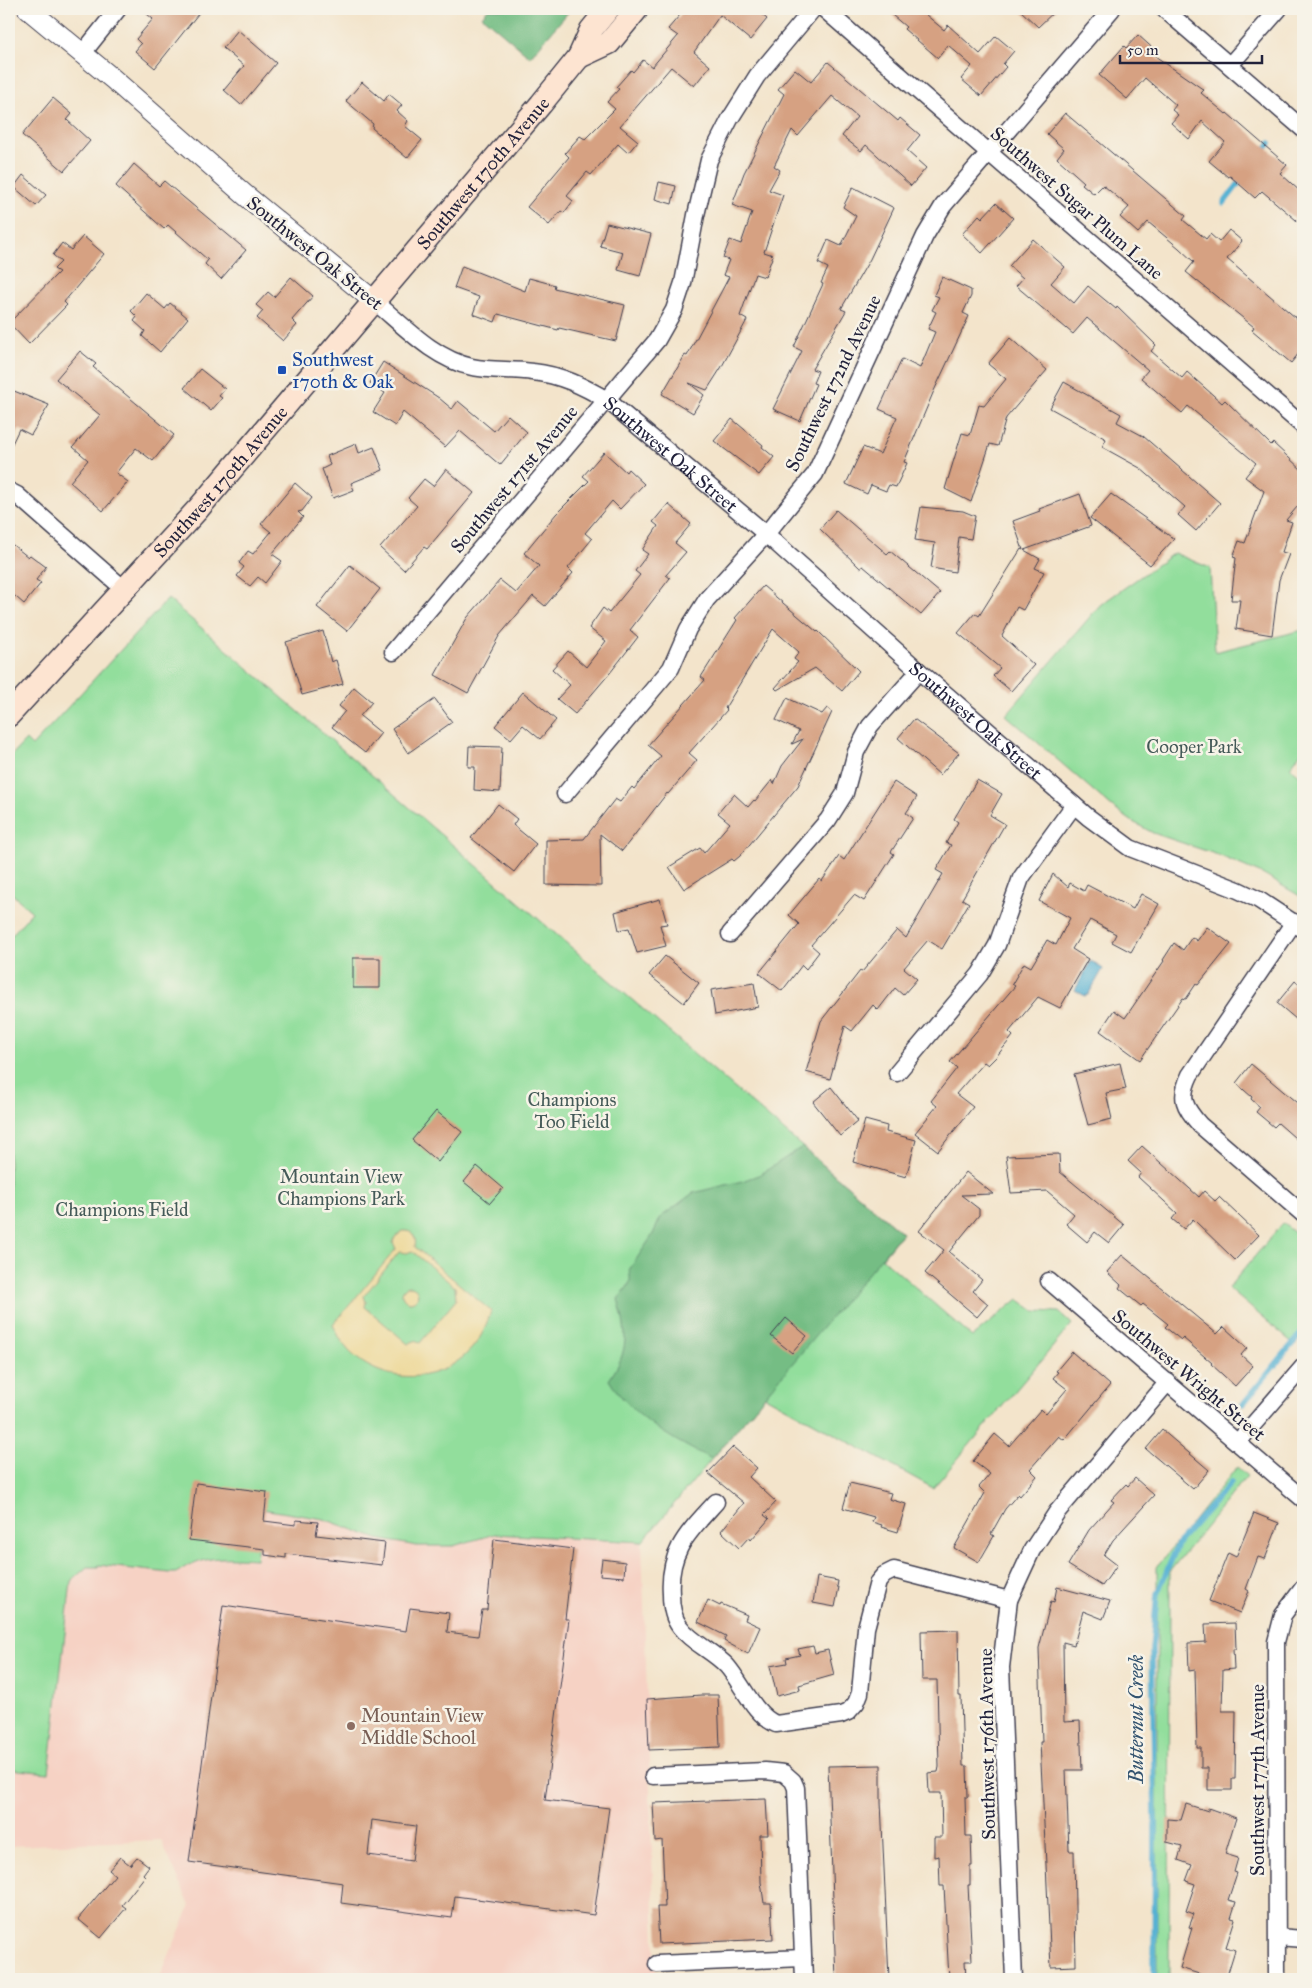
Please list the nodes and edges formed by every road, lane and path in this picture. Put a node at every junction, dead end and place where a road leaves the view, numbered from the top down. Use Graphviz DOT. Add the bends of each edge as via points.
graph roads {
  1 [pos="28,9"];
  2 [pos="118,9"];
  3 [pos="608,9"];
  4 [pos="637,9"];
  5 [pos="813,9"];
  6 [pos="824,9"];
  7 [pos="1112,9"];
  8 [pos="1164,9"];
  9 [pos="1279,9"];
  10 [pos="82,54"];
  11 [pos="579,57"];
  12 [pos="1230,65"];
  13 [pos="1303,128"];
  14 [pos="988,152"];
  15 [pos="374,301"];
  16 [pos="607,400"];
  17 [pos="1303,426"];
  18 [pos="9,491"];
  19 [pos="766,534"];
  20 [pos="125,590"];
  21 [pos="393,652"];
  22 [pos="919,671"];
  23 [pos="9,715"];
  24 [pos="565,794"];
  25 [pos="1074,805"];
  26 [pos="1299,925"];
  27 [pos="730,934"];
  28 [pos="898,1073"];
  29 [pos="1303,1214"];
  30 [pos="1048,1281"];
  31 [pos="1303,1367"];
  32 [pos="1168,1382"];
  33 [pos="1238,1442"];
  34 [pos="1303,1499"];
  35 [pos="716,1502"];
  36 [pos="1303,1588"];
  37 [pos="1010,1600"];
  38 [pos="652,1776"];
  39 [pos="1278,1937"];
  40 [pos="1303,1939"];
  41 [pos="803,1958"];
  42 [pos="657,1964"];
  43 [pos="804,1979"];
  44 [pos="1014,1979"];
  45 [pos="1277,1979"];
  1 -- 10 [label="street, Southwest Oak Street"];
  2 -- 10 [label="street"];
  3 -- 11 [label="main road, Southwest 170th Avenue" via="591,30"];
  4 -- 11 [label="main road, Southwest 170th Avenue" via="609,43"];
  5 -- 16 [label="street, Southwest 171st Avenue" via="757,76 730,119 710,160 674,310 657,340"];
  6 -- 14 [label="street, Southwest Sugar Plum Lane"];
  7 -- 14 [label="street, Southwest 172nd Avenue"];
  8 -- 12 [label="street"];
  9 -- 12 [label="street"];
  10 -- 15 [label="street, Southwest Oak Street" via="244,195"];
  11 -- 15 [label="main road, Southwest 170th Avenue"];
  12 -- 13 [label="street"];
  14 -- 17 [label="street, Southwest Sugar Plum Lane"];
  14 -- 19 [label="street, Southwest 172nd Avenue" via="942,206 925,236 815,474"];
  15 -- 16 [label="street, Southwest Oak Street" via="450,359 472,367 555,376 579,384"];
  15 -- 20 [label="main road, Southwest 170th Avenue" via="227,476"];
  16 -- 19 [label="street, Southwest Oak Street"];
  16 -- 21 [label="street, Southwest 171st Avenue"];
  18 -- 20 [label="street"];
  19 -- 22 [label="street, Southwest Oak Street"];
  19 -- 24 [label="street, Southwest 172nd Avenue" via="707,599 688,629 670,668"];
  20 -- 23 [label="main road, Southwest 170th Avenue"];
  22 -- 25 [label="street, Southwest Oak Street"];
  22 -- 27 [label="street" via="870,726 856,752 845,793 828,820"];
  25 -- 26 [label="street, Southwest Oak Street" via="1130,848 1238,890"];
  25 -- 28 [label="street" via="1021,878 998,945 980,974"];
  26 -- 29 [label="street" via="1190,1075 1184,1089 1184,1100 1187,1111 1200,1125"];
  30 -- 32 [label="street, Southwest Wright Street"];
  31 -- 33 [label="street"];
  32 -- 33 [label="street, Southwest Wright Street"];
  32 -- 37 [label="street, Southwest 176th Avenue" via="1057,1512 1032,1550"];
  33 -- 34 [label="street, Southwest Wright Street"];
  35 -- 37 [label="street" via="685,1537 673,1558 670,1586 673,1612 681,1628 726,1666 751,1701 776,1724 840,1715 856,1703 860,1693 866,1628 878,1582 884,1574 894,1570"];
  36 -- 39 [label="street, Southwest 177th Avenue" via="1283,1615 1276,1642"];
  37 -- 44 [label="street, Southwest 176th Avenue" via="1001,1667"];
  38 -- 41 [label="street" via="765,1771 784,1773 793,1781 796,1788"];
  39 -- 40 [label="street"];
  39 -- 45 [label="street, Southwest 177th Avenue"];
  41 -- 42 [label="street"];
  41 -- 43 [label="street"];
}
